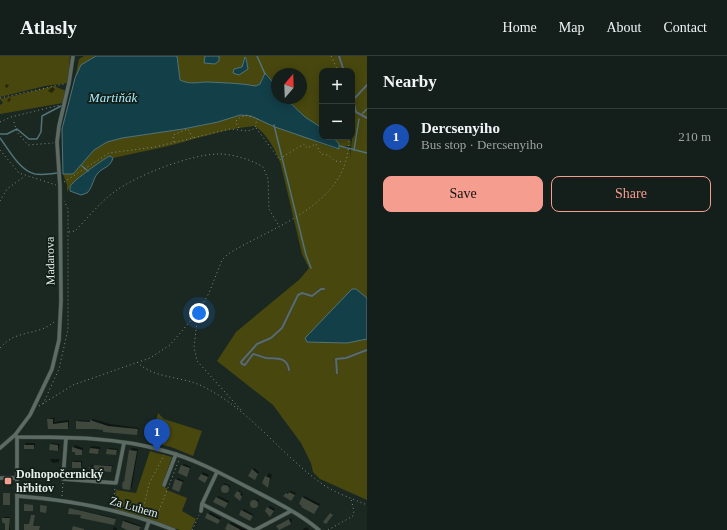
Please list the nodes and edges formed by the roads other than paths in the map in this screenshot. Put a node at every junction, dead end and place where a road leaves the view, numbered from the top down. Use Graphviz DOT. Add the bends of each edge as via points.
graph roads {
  1 [pos="73,56"];
  2 [pos="339,56"];
  3 [pos="343,68"];
  4 [pos="367,85"];
  5 [pos="355,98"];
  6 [pos="354,104"];
  7 [pos="367,118"];
  8 [pos="324,289"];
  9 [pos="367,350"];
  10 [pos="289,370"];
  11 [pos="337,373"];
  12 [pos="16,436"];
  13 [pos="66,438"];
  14 [pos="124,442"];
  15 [pos="0,448"];
  16 [pos="176,454"];
  17 [pos="218,472"];
  18 [pos="0,478"];
  19 [pos="16,478"];
  20 [pos="164,485"];
  21 [pos="17,496"];
  22 [pos="202,504"];
  23 [pos="201,511"];
  24 [pos="291,511"];
  25 [pos="149,521"];
  26 [pos="16,530"];
  27 [pos="146,530"];
  28 [pos="174,530"];
  29 [pos="254,530"];
  30 [pos="319,530"];
  1 -- 12 [label="street, Madarova" via="70,84 57,142 60,176 61,316 54,360 35,406"];
  2 -- 3 [label="lane"];
  4 -- 5 [label="lane"];
  6 -- 7 [label="lane" via="356,112"];
  8 -- 10 [label="lane" via="319,289 312,296 302,293 298,295 282,328 257,344 241,362 245,365 253,354 280,358"];
  9 -- 11 [label="lane" via="336,359"];
  12 -- 13 [label="street"];
  12 -- 15 [label="street, Madarova"];
  12 -- 19 [label="street"];
  13 -- 14 [label="street"];
  13 -- 14 [label="street" via="63,479 116,483"];
  14 -- 16 [label="street"];
  16 -- 17 [label="street"];
  16 -- 20 [label="street"];
  17 -- 22 [label="street"];
  17 -- 24 [label="street"];
  18 -- 19 [label="street"];
  19 -- 21 [label="street"];
  21 -- 25 [label="street, Za Luhem" via="61,500 114,510"];
  21 -- 26 [label="street"];
  22 -- 23 [label="street"];
  22 -- 29 [label="street"];
  24 -- 29 [label="street"];
  24 -- 30 [label="street"];
  25 -- 27 [label="street"];
  25 -- 28 [label="street, Za Luhem"];
}
